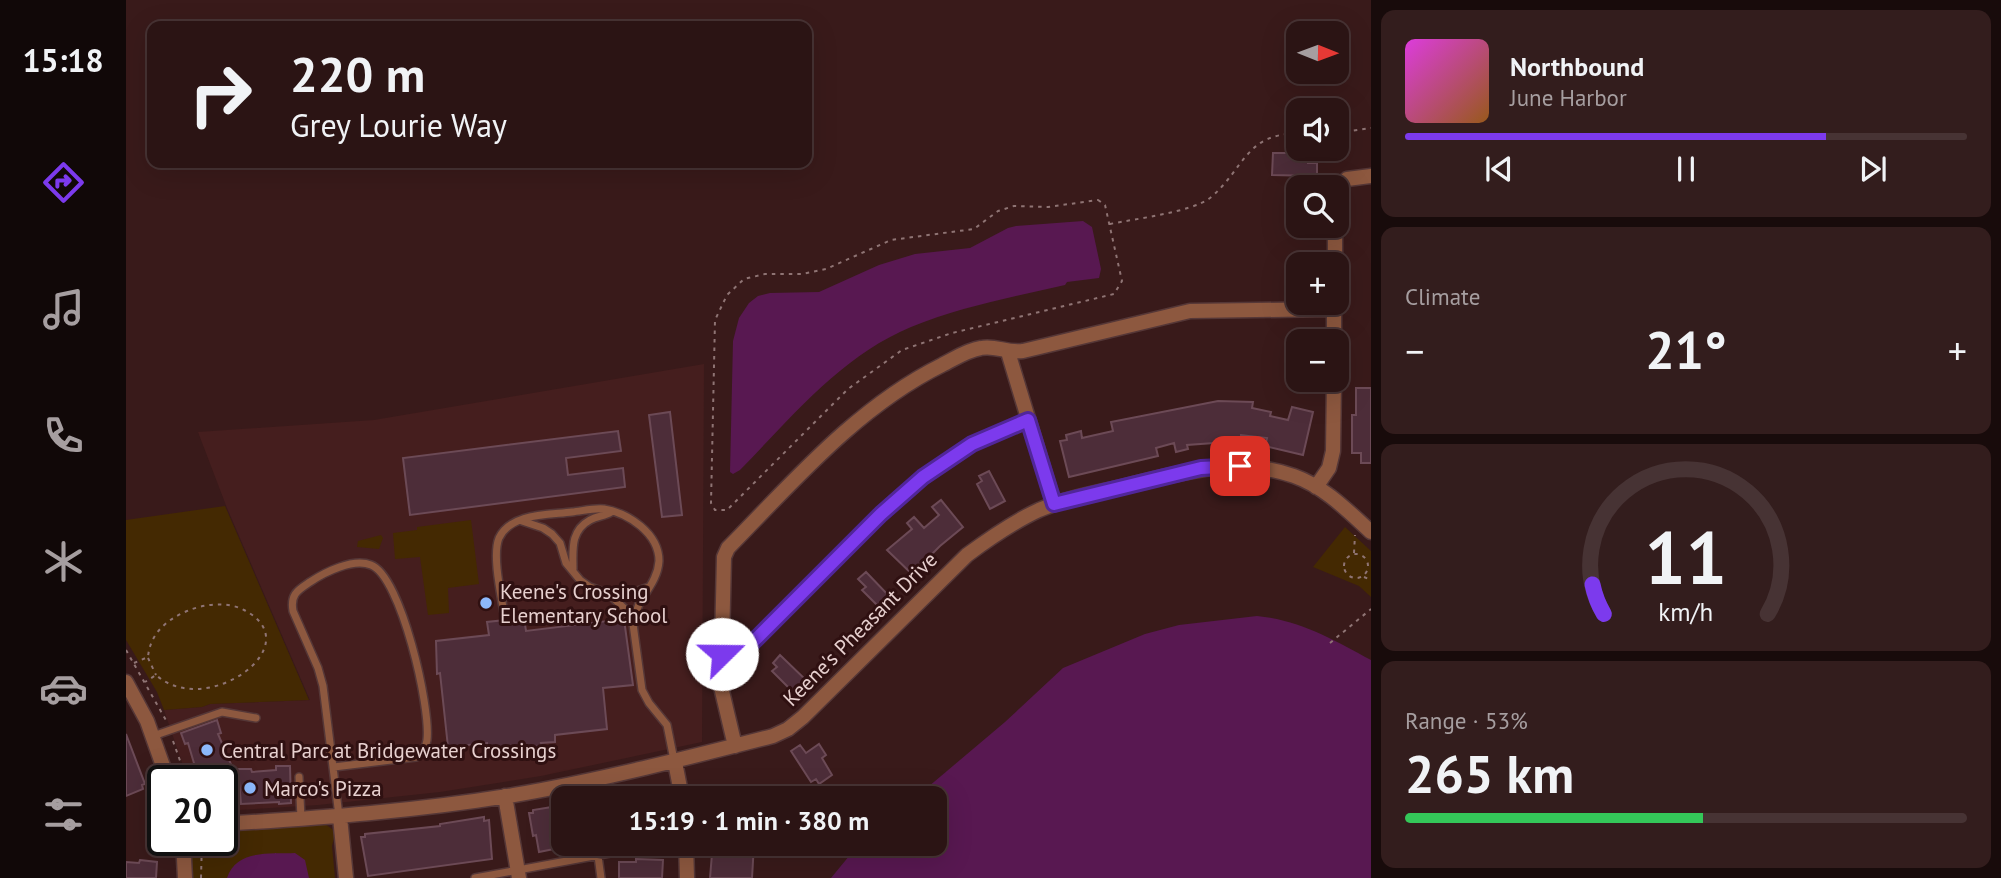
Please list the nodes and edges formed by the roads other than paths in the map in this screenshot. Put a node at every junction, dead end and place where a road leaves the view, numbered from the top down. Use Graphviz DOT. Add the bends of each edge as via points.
graph roads {
  1 [pos="1371,176"];
  2 [pos="1349,179"];
  3 [pos="1286,307"];
  4 [pos="1008,352"];
  5 [pos="1334,392"];
  6 [pos="1028,420"];
  7 [pos="1316,487"];
  8 [pos="1054,504"];
  9 [pos="611,512"];
  10 [pos="522,521"];
  11 [pos="1371,532"];
  12 [pos="573,569"];
  13 [pos="649,587"];
  14 [pos="609,594"];
  15 [pos="504,613"];
  16 [pos="633,624"];
  17 [pos="722,654"];
  18 [pos="126,682"];
  19 [pos="256,718"];
  20 [pos="153,736"];
  21 [pos="734,746"];
  22 [pos="675,762"];
  23 [pos="164,765"];
  24 [pos="334,767"];
  25 [pos="299,777"];
  26 [pos="680,786"];
  27 [pos="505,796"];
  28 [pos="340,817"];
  29 [pos="301,819"];
  30 [pos="238,823"];
  31 [pos="184,856"];
  32 [pos="598,856"];
  33 [pos="686,856"];
  34 [pos="518,875"];
  35 [pos="185,878"];
  36 [pos="346,878"];
  37 [pos="475,878"];
  38 [pos="601,878"];
  39 [pos="687,878"];
  1 -- 2 [label="street"];
  3 -- 4 [label="street" via="1190,310"];
  4 -- 6 [label="street"];
  4 -- 17 [label="street" via="992,347 971,350 897,391 827,448 727,548"];
  5 -- 7 [label="street" via="1333,451"];
  6 -- 8 [label="street"];
  6 -- 17 [label="lane" via="972,444 923,477 751,644"];
  7 -- 8 [label="street, Keene's Pheasant Drive" via="1267,469 1214,467"];
  7 -- 11 [label="street, Keene's Pheasant Drive"];
  8 -- 21 [label="street, Keene's Pheasant Drive" via="1011,525 967,555 794,724 773,736"];
  9 -- 10 [label="lane" via="599,509"];
  9 -- 12 [label="lane" via="589,520 577,533"];
  9 -- 13 [label="lane" via="634,521 654,542 659,562"];
  10 -- 12 [label="lane" via="552,534"];
  10 -- 15 [label="lane" via="507,527 498,542"];
  12 -- 14 [label="lane" via="590,587"];
  13 -- 14 [label="lane"];
  13 -- 16 [label="lane"];
  14 -- 16 [label="lane"];
  16 -- 22 [label="lane" via="640,685 667,725"];
  17 -- 21 [label="street" via="722,696"];
  18 -- 20 [label="street"];
  19 -- 20 [label="lane" via="222,712"];
  20 -- 23 [label="street"];
  21 -- 22 [label="street, Keene's Pheasant Drive"];
  22 -- 26 [label="street"];
  22 -- 27 [label="street, Keene's Pheasant Drive"];
  24 -- 24 [label="lane" via="400,761 416,757 426,744 415,652 386,580 374,566 362,562 305,585 295,592 292,607 323,685"];
  24 -- 28 [label="lane"];
  25 -- 29 [label="lane"];
  27 -- 28 [label="street, Keene's Pheasant Drive"];
  27 -- 34 [label="street"];
  28 -- 29 [label="street, Keene's Pheasant Drive"];
  28 -- 36 [label="street"];
  29 -- 30 [label="street, Keene's Pheasant Drive"];
  31 -- 35 [label="street"];
  32 -- 34 [label="lane"];
  32 -- 38 [label="lane"];
  33 -- 39 [label="street"];
  34 -- 37 [label="lane"];
}
